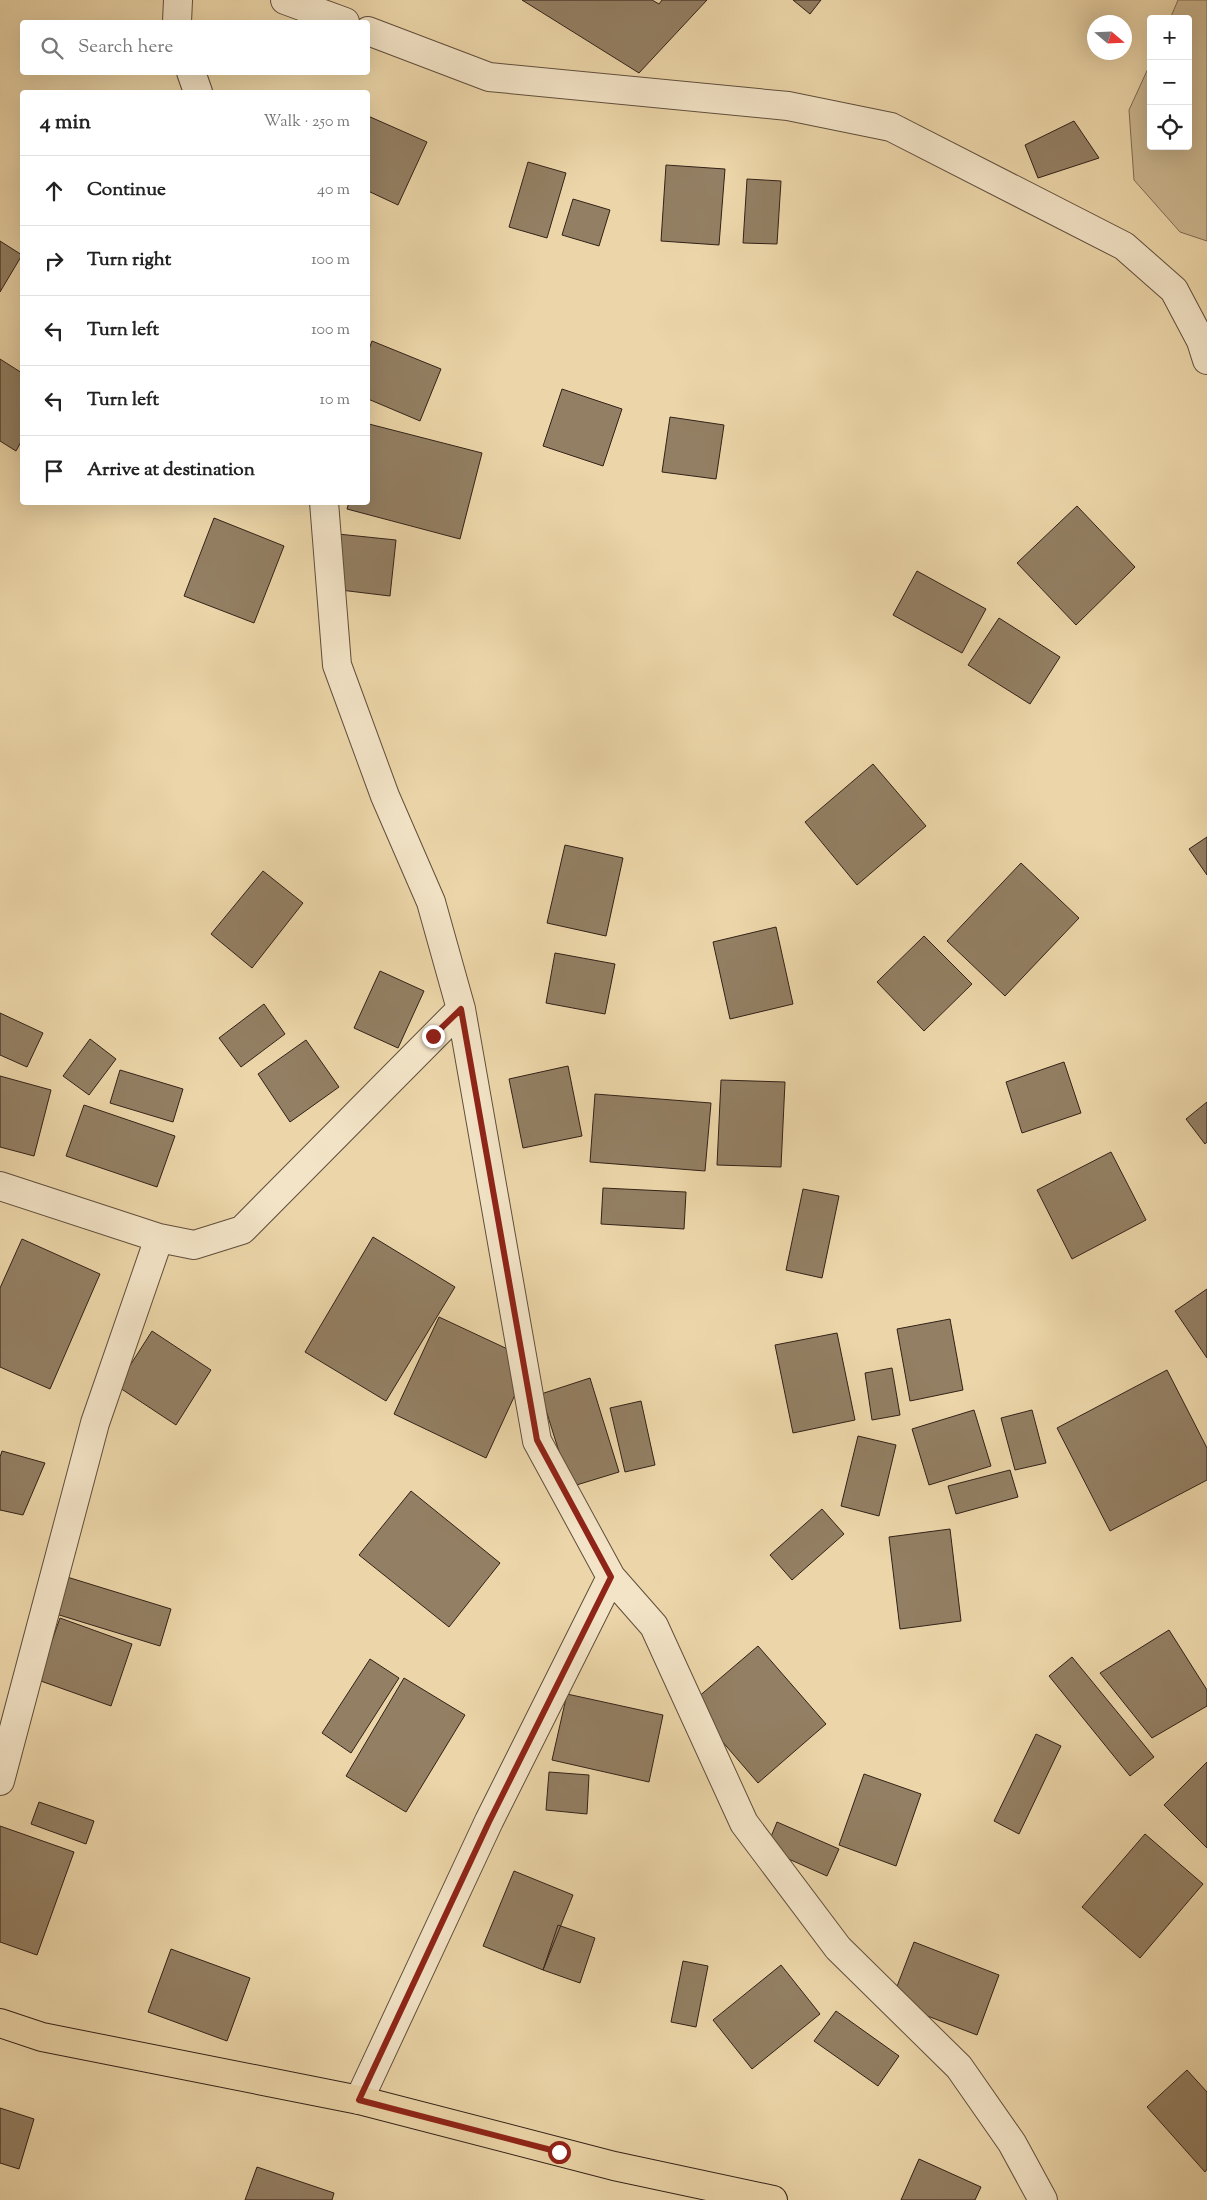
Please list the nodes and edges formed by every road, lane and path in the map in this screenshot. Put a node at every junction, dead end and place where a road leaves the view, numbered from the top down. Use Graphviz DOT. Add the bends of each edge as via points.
graph roads {
  1 [pos="178,0"];
  2 [pos="285,0"];
  3 [pos="177,20"];
  4 [pos="340,20"];
  5 [pos="370,32"];
  6 [pos="192,75"];
  7 [pos="197,90"];
  8 [pos="1207,360"];
  9 [pos="324,505"];
  10 [pos="461,1009"];
  11 [pos="0,1186"];
  12 [pos="159,1238"];
  13 [pos="611,1577"];
  14 [pos="0,1781"];
  15 [pos="0,2023"];
  16 [pos="359,2100"];
  17 [pos="773,2200"];
  18 [pos="1043,2200"];
  1 -- 3 [label="street"];
  2 -- 4 [label="street"];
  5 -- 8 [label="street" via="489,76 788,106 891,126 1124,246 1174,290 1201,341"];
  6 -- 7 [label="street"];
  9 -- 10 [label="street" via="337,665 385,796 431,902"];
  10 -- 12 [label="street" via="242,1230 194,1245"];
  10 -- 13 [label="street" via="537,1440"];
  11 -- 12 [label="street"];
  12 -- 14 [label="street" via="95,1423"];
  13 -- 16 [label="street" via="489,1822"];
  13 -- 18 [label="street" via="654,1626 744,1823 838,1948 959,2068 1012,2143"];
  15 -- 16 [label="main road" via="42,2037"];
  16 -- 17 [label="main road" via="614,2166"];
}
